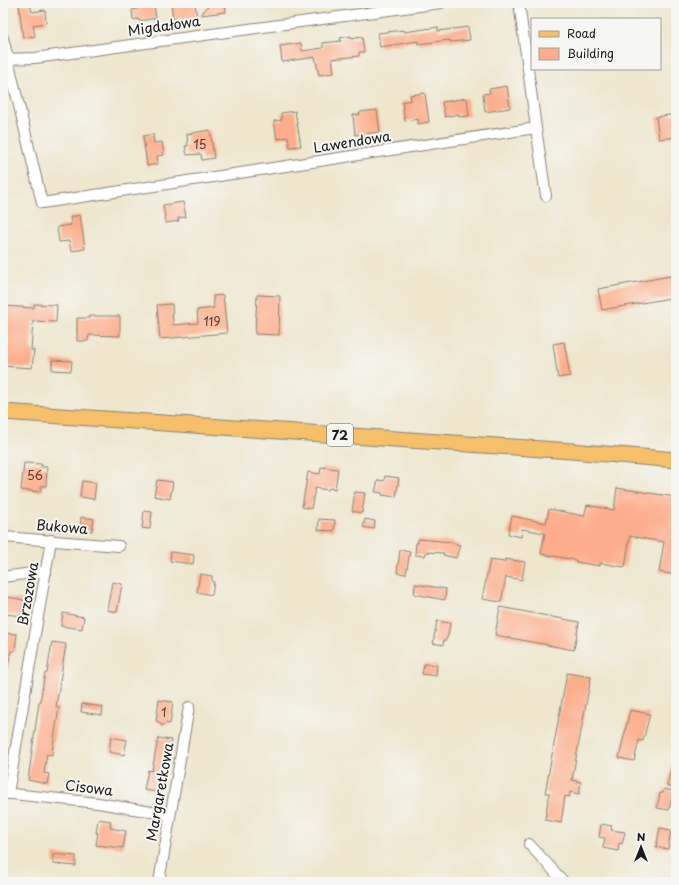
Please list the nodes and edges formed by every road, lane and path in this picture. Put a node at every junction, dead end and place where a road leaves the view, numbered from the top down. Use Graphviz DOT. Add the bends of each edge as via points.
graph roads {
  1 [pos="441,3"];
  2 [pos="519,3"];
  3 [pos="3,38"];
  4 [pos="6,59"];
  5 [pos="536,128"];
  6 [pos="546,196"];
  7 [pos="3,412"];
  8 [pos="676,460"];
  9 [pos="3,537"];
  10 [pos="51,540"];
  11 [pos="119,546"];
  12 [pos="46,571"];
  13 [pos="3,577"];
  14 [pos="189,707"];
  15 [pos="5,794"];
  16 [pos="170,815"];
  17 [pos="528,844"];
  18 [pos="159,882"];
  19 [pos="564,882"];
  1 -- 4 [label="street, Migdałowa" via="34,58"];
  2 -- 5 [label="street"];
  3 -- 4 [label="street"];
  4 -- 5 [label="street, Lawendowa" via="42,203"];
  5 -- 6 [label="street"];
  7 -- 8 [label="main road, 72"];
  9 -- 10 [label="street, Bukowa"];
  10 -- 11 [label="street, Bukowa"];
  10 -- 12 [label="street, Brzozowa"];
  12 -- 13 [label="street"];
  12 -- 15 [label="street, Brzozowa"];
  14 -- 16 [label="street, Margaretkowa"];
  15 -- 16 [label="street, Cisowa" via="98,803"];
  16 -- 18 [label="street, Margaretkowa"];
  17 -- 19 [label="street"];
}
